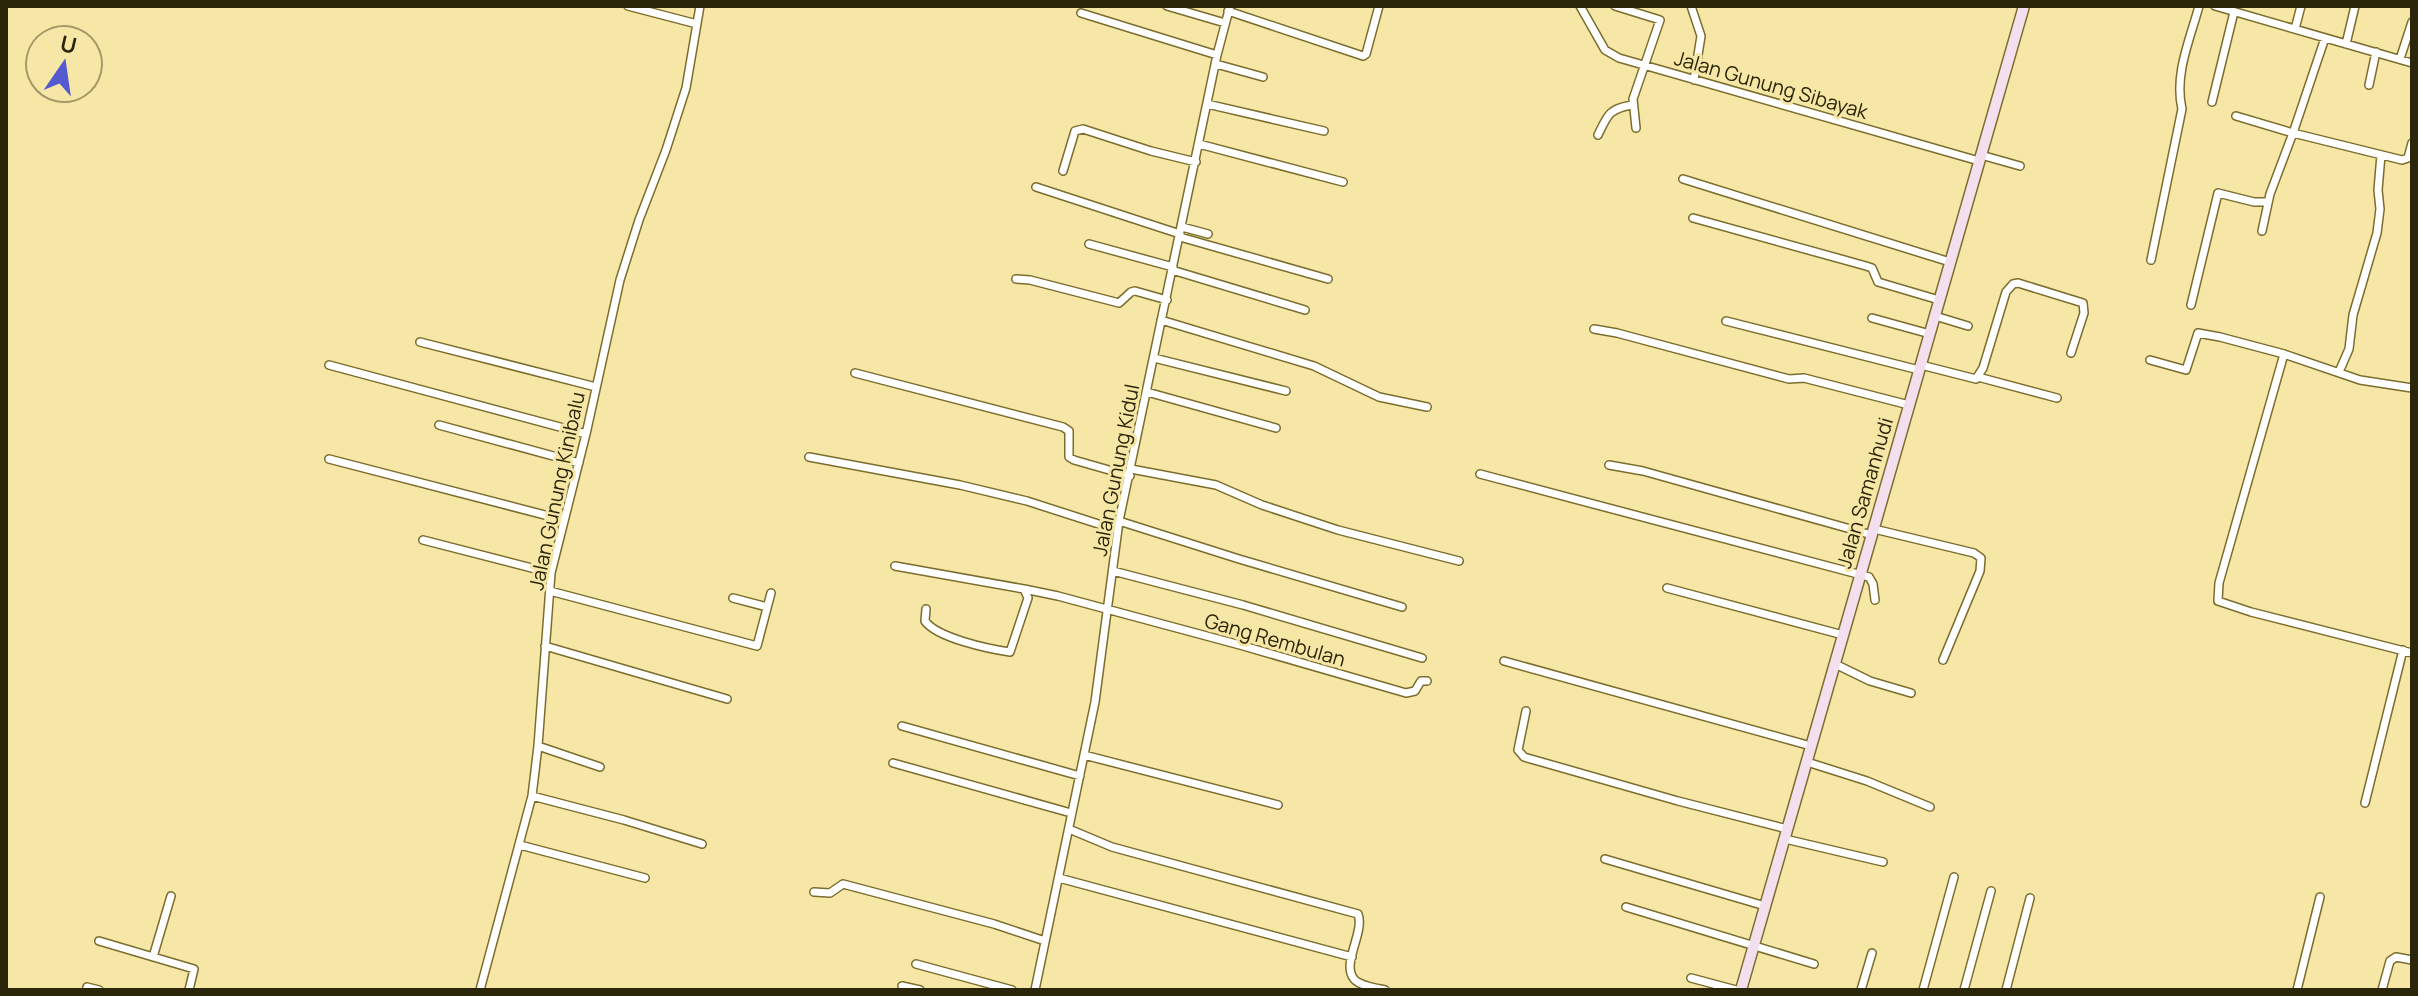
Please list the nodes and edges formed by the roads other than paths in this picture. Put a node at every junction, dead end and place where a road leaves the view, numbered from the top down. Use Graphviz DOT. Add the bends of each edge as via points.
graph roads {
  1 [pos="628,6"];
  2 [pos="700,6"];
  3 [pos="1167,6"];
  4 [pos="1379,6"];
  5 [pos="1580,6"];
  6 [pos="1615,6"];
  7 [pos="1691,6"];
  8 [pos="2024,6"];
  9 [pos="2199,6"];
  10 [pos="2215,6"];
  11 [pos="2258,6"];
  12 [pos="2301,6"];
  13 [pos="2355,6"];
  14 [pos="1229,8"];
  15 [pos="2234,12"];
  16 [pos="1081,13"];
  17 [pos="2255,17"];
  18 [pos="2412,22"];
  19 [pos="1225,23"];
  20 [pos="697,24"];
  21 [pos="2295,29"];
  22 [pos="2325,38"];
  23 [pos="2346,44"];
  24 [pos="2376,52"];
  25 [pos="2400,59"];
  26 [pos="1216,60"];
  27 [pos="2412,63"];
  28 [pos="1646,67"];
  29 [pos="1263,77"];
  30 [pos="1694,80"];
  31 [pos="2369,85"];
  32 [pos="2212,102"];
  33 [pos="1207,104"];
  34 [pos="1632,105"];
  35 [pos="2236,116"];
  36 [pos="1636,128"];
  37 [pos="1324,131"];
  38 [pos="2293,133"];
  39 [pos="1598,135"];
  40 [pos="2412,143"];
  41 [pos="1199,144"];
  42 [pos="2411,154"];
  43 [pos="2381,155"];
  44 [pos="1980,158"];
  45 [pos="1196,162"];
  46 [pos="2020,166"];
  47 [pos="1063,171"];
  48 [pos="1683,179"];
  49 [pos="1343,182"];
  50 [pos="1036,187"];
  51 [pos="2268,202"];
  52 [pos="1693,218"];
  53 [pos="2262,231"];
  54 [pos="1181,233"];
  55 [pos="1208,234"];
  56 [pos="1089,244"];
  57 [pos="2151,260"];
  58 [pos="1950,262"];
  59 [pos="1172,268"];
  60 [pos="1016,279"];
  61 [pos="1328,279"];
  62 [pos="1167,300"];
  63 [pos="1939,300"];
  64 [pos="2191,305"];
  65 [pos="1305,310"];
  66 [pos="1935,316"];
  67 [pos="1872,318"];
  68 [pos="1161,320"];
  69 [pos="1726,321"];
  70 [pos="1968,326"];
  71 [pos="1594,329"];
  72 [pos="1930,334"];
  73 [pos="420,342"];
  74 [pos="2071,353"];
  75 [pos="2284,354"];
  76 [pos="1154,358"];
  77 [pos="2150,360"];
  78 [pos="329,365"];
  79 [pos="1920,367"];
  80 [pos="2339,372"];
  81 [pos="855,373"];
  82 [pos="1978,377"];
  83 [pos="596,387"];
  84 [pos="2412,388"];
  85 [pos="1286,391"];
  86 [pos="1147,392"];
  87 [pos="2057,398"];
  88 [pos="1909,405"];
  89 [pos="1427,407"];
  90 [pos="439,425"];
  91 [pos="1276,428"];
  92 [pos="586,434"];
  93 [pos="809,457"];
  94 [pos="329,459"];
  95 [pos="579,463"];
  96 [pos="1609,465"];
  97 [pos="1130,472"];
  98 [pos="1480,474"];
  99 [pos="564,520"];
  100 [pos="1118,525"];
  101 [pos="1873,532"];
  102 [pos="423,540"];
  103 [pos="1459,561"];
  104 [pos="895,566"];
  105 [pos="1113,571"];
  106 [pos="551,573"];
  107 [pos="1860,575"];
  108 [pos="1667,588"];
  109 [pos="1024,589"];
  110 [pos="550,591"];
  111 [pos="771,593"];
  112 [pos="733,598"];
  113 [pos="1875,600"];
  114 [pos="767,607"];
  115 [pos="1402,607"];
  116 [pos="926,609"];
  117 [pos="1108,610"];
  118 [pos="1843,635"];
  119 [pos="545,646"];
  120 [pos="2403,650"];
  121 [pos="2412,653"];
  122 [pos="1422,658"];
  123 [pos="1943,660"];
  124 [pos="1504,661"];
  125 [pos="1835,664"];
  126 [pos="1427,681"];
  127 [pos="1911,693"];
  128 [pos="727,699"];
  129 [pos="1526,711"];
  130 [pos="902,726"];
  131 [pos="538,746"];
  132 [pos="1811,746"];
  133 [pos="1084,755"];
  134 [pos="1807,762"];
  135 [pos="893,763"];
  136 [pos="600,767"];
  137 [pos="1080,776"];
  138 [pos="532,796"];
  139 [pos="2365,803"];
  140 [pos="1278,805"];
  141 [pos="1930,807"];
  142 [pos="1071,813"];
  143 [pos="1069,829"];
  144 [pos="1786,834"];
  145 [pos="702,844"];
  146 [pos="520,845"];
  147 [pos="1605,859"];
  148 [pos="1883,862"];
  149 [pos="1954,877"];
  150 [pos="645,878"];
  151 [pos="1059,878"];
  152 [pos="1991,891"];
  153 [pos="814,892"];
  154 [pos="171,896"];
  155 [pos="2320,897"];
  156 [pos="2030,898"];
  157 [pos="1765,906"];
  158 [pos="1626,907"];
  159 [pos="99,941"];
  160 [pos="1045,941"];
  161 [pos="1754,944"];
  162 [pos="1872,953"];
  163 [pos="153,957"];
  164 [pos="1352,957"];
  165 [pos="2412,960"];
  166 [pos="916,964"];
  167 [pos="1814,964"];
  168 [pos="1691,978"];
  169 [pos="902,986"];
  170 [pos="87,987"];
  171 [pos="99,990"];
  172 [pos="189,990"];
  173 [pos="480,990"];
  174 [pos="920,990"];
  175 [pos="1012,990"];
  176 [pos="1035,990"];
  177 [pos="1385,990"];
  178 [pos="1739,990"];
  179 [pos="1861,990"];
  180 [pos="1923,990"];
  181 [pos="1964,990"];
  182 [pos="2006,990"];
  183 [pos="2297,990"];
  184 [pos="2382,990"];
  1 -- 20 [label="street"];
  2 -- 20 [label="street, Jalan Gunung Kinibalu"];
  3 -- 19 [label="street"];
  4 -- 14 [label="street" via="1363,56"];
  5 -- 28 [label="street, Jalan Gunung Sibayak" via="1605,50"];
  6 -- 28 [label="street" via="1660,20"];
  7 -- 30 [label="street" via="1701,36"];
  8 -- 44 [label="street, Jalan Samanhudi"];
  9 -- 57 [label="street" via="2181,71 2182,109"];
  10 -- 15 [label="street"];
  11 -- 17 [label="street"];
  12 -- 21 [label="street"];
  13 -- 23 [label="street"];
  14 -- 19 [label="street, Jalan Gunung Kidul"];
  15 -- 17 [label="street"];
  15 -- 32 [label="street"];
  16 -- 26 [label="street"];
  17 -- 21 [label="street"];
  18 -- 25 [label="street"];
  19 -- 26 [label="street, Jalan Gunung Kidul"];
  20 -- 83 [label="street, Jalan Gunung Kinibalu" via="686,88 620,280"];
  21 -- 22 [label="street"];
  22 -- 23 [label="street"];
  22 -- 38 [label="street"];
  23 -- 24 [label="street"];
  24 -- 25 [label="street"];
  24 -- 31 [label="street"];
  25 -- 27 [label="street"];
  26 -- 29 [label="street"];
  26 -- 33 [label="street, Jalan Gunung Kidul"];
  28 -- 30 [label="street, Jalan Gunung Sibayak"];
  28 -- 34 [label="street"];
  30 -- 44 [label="street, Jalan Gunung Sibayak"];
  33 -- 37 [label="street"];
  33 -- 41 [label="street, Jalan Gunung Kidul"];
  34 -- 36 [label="street"];
  34 -- 39 [label="street" via="1607,114"];
  35 -- 38 [label="street"];
  38 -- 43 [label="street"];
  38 -- 51 [label="street"];
  40 -- 42 [label="street"];
  41 -- 45 [label="street, Jalan Gunung Kidul"];
  41 -- 49 [label="street"];
  42 -- 43 [label="street" via="2402,160"];
  43 -- 80 [label="street" via="2377,233"];
  44 -- 46 [label="street, Jalan Gunung Sibayak"];
  44 -- 58 [label="street, Jalan Samanhudi"];
  45 -- 47 [label="street" via="1080,129"];
  45 -- 54 [label="street, Jalan Gunung Kidul"];
  48 -- 58 [label="street"];
  50 -- 54 [label="street"];
  51 -- 53 [label="street"];
  51 -- 64 [label="street" via="2218,193"];
  52 -- 63 [label="street" via="1872,268 1878,282"];
  54 -- 55 [label="street"];
  54 -- 59 [label="street, Jalan Gunung Kidul"];
  54 -- 61 [label="street"];
  56 -- 59 [label="street"];
  58 -- 63 [label="street, Jalan Samanhudi"];
  59 -- 62 [label="street, Jalan Gunung Kidul"];
  59 -- 65 [label="street"];
  60 -- 62 [label="street" via="1119,303 1135,291"];
  62 -- 68 [label="street, Jalan Gunung Kidul"];
  63 -- 66 [label="street, Jalan Samanhudi"];
  66 -- 70 [label="street"];
  66 -- 72 [label="street, Jalan Samanhudi"];
  67 -- 72 [label="street"];
  68 -- 76 [label="street, Jalan Gunung Kidul"];
  68 -- 89 [label="street" via="1311,365 1379,397"];
  69 -- 79 [label="street"];
  71 -- 88 [label="street"];
  72 -- 79 [label="street, Jalan Samanhudi"];
  73 -- 83 [label="street"];
  74 -- 82 [label="street" via="2083,303 2013,284"];
  75 -- 77 [label="street" via="2198,333 2186,370"];
  75 -- 80 [label="street"];
  75 -- 120 [label="street" via="2218,601"];
  76 -- 85 [label="street"];
  76 -- 86 [label="street, Jalan Gunung Kidul"];
  78 -- 92 [label="street"];
  79 -- 82 [label="street"];
  79 -- 88 [label="street, Jalan Samanhudi"];
  80 -- 84 [label="street"];
  81 -- 97 [label="street" via="1063,427 1069,431 1069,457"];
  82 -- 87 [label="street"];
  83 -- 92 [label="street, Jalan Gunung Kinibalu"];
  86 -- 91 [label="street"];
  86 -- 97 [label="street, Jalan Gunung Kidul"];
  88 -- 101 [label="street, Jalan Samanhudi"];
  90 -- 95 [label="street"];
  92 -- 95 [label="street, Jalan Gunung Kinibalu"];
  93 -- 100 [label="street" via="960,485"];
  94 -- 99 [label="street"];
  95 -- 99 [label="street, Jalan Gunung Kinibalu"];
  96 -- 101 [label="street"];
  97 -- 100 [label="street, Jalan Gunung Kidul"];
  97 -- 103 [label="street" via="1216,485 1338,530"];
  98 -- 107 [label="street"];
  99 -- 106 [label="street, Jalan Gunung Kinibalu"];
  100 -- 105 [label="street, Jalan Gunung Kidul"];
  100 -- 115 [label="street"];
  101 -- 107 [label="street, Jalan Samanhudi"];
  101 -- 123 [label="street" via="1981,558"];
  102 -- 106 [label="street"];
  104 -- 109 [label="street, Gang Rembulan"];
  105 -- 117 [label="street, Jalan Gunung Kidul"];
  105 -- 122 [label="street"];
  106 -- 110 [label="street, Jalan Gunung Kinibalu"];
  107 -- 113 [label="street" via="1872,579"];
  107 -- 118 [label="street, Jalan Samanhudi"];
  108 -- 118 [label="street"];
  109 -- 116 [label="street" via="1028,598 1010,652 930,627"];
  109 -- 117 [label="street, Gang Rembulan"];
  110 -- 114 [label="street" via="757,646"];
  110 -- 119 [label="street, Jalan Gunung Kinibalu"];
  111 -- 114 [label="street"];
  112 -- 114 [label="street"];
  117 -- 126 [label="street, Gang Rembulan" via="1406,693"];
  117 -- 133 [label="street, Jalan Gunung Kidul"];
  118 -- 125 [label="street, Jalan Samanhudi"];
  119 -- 128 [label="street"];
  119 -- 131 [label="street, Jalan Gunung Kinibalu"];
  120 -- 121 [label="street"];
  120 -- 139 [label="street"];
  124 -- 132 [label="street"];
  125 -- 127 [label="street"];
  125 -- 132 [label="street, Jalan Samanhudi"];
  129 -- 144 [label="street" via="1518,750 1524,757"];
  130 -- 137 [label="street"];
  131 -- 136 [label="street"];
  131 -- 138 [label="street, Jalan Gunung Kinibalu"];
  132 -- 134 [label="street, Jalan Samanhudi"];
  133 -- 137 [label="street, Jalan Gunung Kidul"];
  133 -- 140 [label="street"];
  134 -- 141 [label="street"];
  134 -- 144 [label="street, Jalan Samanhudi"];
  135 -- 142 [label="street"];
  137 -- 142 [label="street, Jalan Gunung Kidul"];
  138 -- 145 [label="street"];
  138 -- 146 [label="street, Jalan Gunung Kinibalu"];
  142 -- 143 [label="street, Jalan Gunung Kidul"];
  143 -- 151 [label="street, Jalan Gunung Kidul"];
  143 -- 164 [label="street" via="1112,847 1353,911 1360,922"];
  144 -- 148 [label="street"];
  144 -- 157 [label="street, Jalan Samanhudi"];
  146 -- 150 [label="street"];
  146 -- 173 [label="street, Jalan Gunung Kinibalu"];
  147 -- 157 [label="street"];
  149 -- 180 [label="street"];
  151 -- 160 [label="street, Jalan Gunung Kidul"];
  151 -- 164 [label="street"];
  152 -- 181 [label="street"];
  153 -- 160 [label="street" via="830,893 843,884"];
  154 -- 163 [label="street"];
  155 -- 183 [label="street"];
  156 -- 182 [label="street"];
  157 -- 161 [label="street, Jalan Samanhudi"];
  158 -- 161 [label="street"];
  159 -- 163 [label="street"];
  160 -- 176 [label="street, Jalan Gunung Kidul"];
  161 -- 167 [label="street"];
  161 -- 178 [label="street, Jalan Samanhudi"];
  162 -- 179 [label="street"];
  163 -- 172 [label="street" via="194,969"];
  164 -- 177 [label="street" via="1354,979"];
  165 -- 184 [label="street" via="2390,961"];
  166 -- 175 [label="street"];
  168 -- 178 [label="street"];
  169 -- 174 [label="street"];
  170 -- 171 [label="street"];
}
